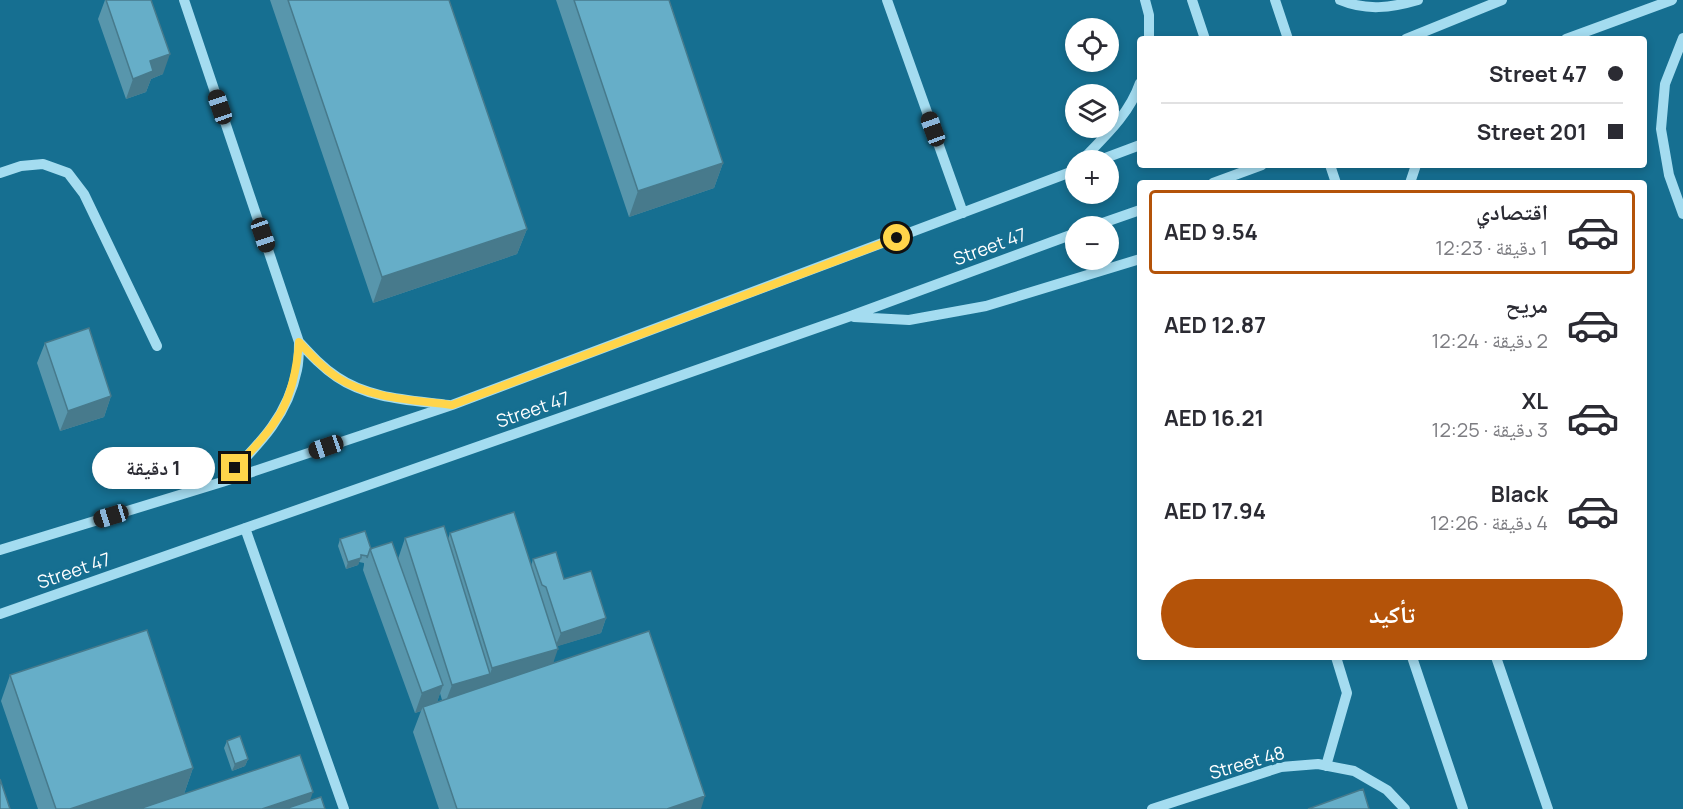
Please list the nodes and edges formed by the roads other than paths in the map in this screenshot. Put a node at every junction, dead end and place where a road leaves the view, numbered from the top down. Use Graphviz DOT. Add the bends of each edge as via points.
graph roads {
  1 [pos="184,0"];
  2 [pos="887,0"];
  3 [pos="1145,0"];
  4 [pos="1192,0"];
  5 [pos="1275,0"];
  6 [pos="1340,0"];
  7 [pos="1418,0"];
  8 [pos="1502,0"];
  9 [pos="1672,0"];
  10 [pos="1149,36"];
  11 [pos="1204,36"];
  12 [pos="1287,36"];
  13 [pos="1413,36"];
  14 [pos="1574,36"];
  15 [pos="1683,38"];
  16 [pos="1137,90"];
  17 [pos="1137,146"];
  18 [pos="1092,150"];
  19 [pos="1119,153"];
  20 [pos="1247,168"];
  21 [pos="0,173"];
  22 [pos="1065,173"];
  23 [pos="1220,180"];
  24 [pos="1137,211"];
  25 [pos="963,213"];
  26 [pos="1683,214"];
  27 [pos="1119,217"];
  28 [pos="1065,237"];
  29 [pos="1137,260"];
  30 [pos="848,317"];
  31 [pos="299,342"];
  32 [pos="157,346"];
  33 [pos="452,405"];
  34 [pos="222,482"];
  35 [pos="245,528"];
  36 [pos="0,550"];
  37 [pos="0,614"];
  38 [pos="1337,660"];
  39 [pos="1413,660"];
  40 [pos="1497,660"];
  41 [pos="1326,766"];
  42 [pos="344,809"];
  43 [pos="1152,809"];
  44 [pos="1405,809"];
  45 [pos="1463,809"];
  46 [pos="1548,809"];
  1 -- 31 [label="street"];
  2 -- 25 [label="street"];
  3 -- 10 [label="street"];
  4 -- 11 [label="street"];
  5 -- 12 [label="street"];
  6 -- 7 [label="street" via="1373,8 1396,7"];
  8 -- 13 [label="street"];
  9 -- 14 [label="street"];
  15 -- 26 [label="street" via="1665,84 1661,129"];
  16 -- 18 [label="street" via="1123,116"];
  17 -- 19 [label="street"];
  20 -- 23 [label="street"];
  21 -- 32 [label="street" via="21,165 43,164 68,173 84,194"];
  22 -- 25 [label="street, Street 47"];
  24 -- 27 [label="street"];
  25 -- 33 [label="street, Street 47"];
  28 -- 30 [label="street, Street 47"];
  29 -- 30 [label="street" via="986,306 909,320"];
  30 -- 35 [label="street, Street 47"];
  31 -- 33 [label="street" via="331,373 362,390"];
  31 -- 34 [label="street" via="291,395 279,419"];
  33 -- 34 [label="street, Street 47"];
  34 -- 36 [label="street, Street 47"];
  35 -- 37 [label="street, Street 47"];
  35 -- 42 [label="street"];
  38 -- 41 [label="street" via="1347,693"];
  39 -- 45 [label="street"];
  40 -- 46 [label="street"];
  41 -- 43 [label="street, Street 48" via="1281,767"];
  41 -- 44 [label="street, Street 48" via="1354,771 1387,790"];
}
